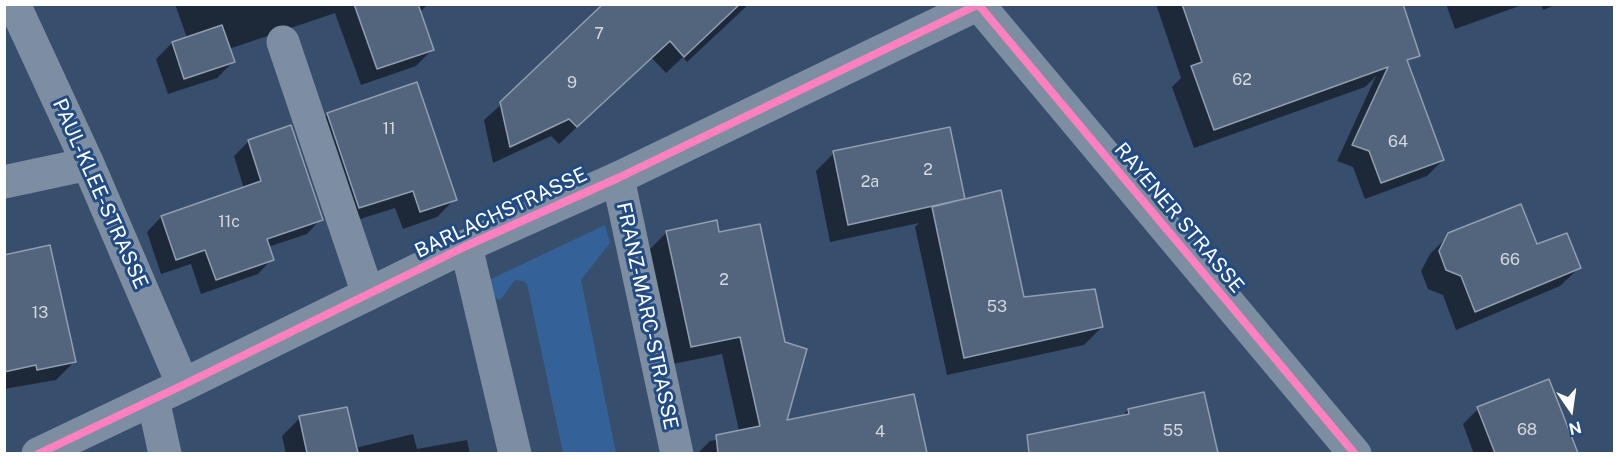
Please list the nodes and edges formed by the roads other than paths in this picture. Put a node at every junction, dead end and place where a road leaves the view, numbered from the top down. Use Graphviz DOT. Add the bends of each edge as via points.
graph roads {
  1 [pos="14,4"];
  2 [pos="979,5"];
  3 [pos="283,42"];
  4 [pos="88,164"];
  5 [pos="618,178"];
  6 [pos="4,182"];
  7 [pos="466,246"];
  8 [pos="368,294"];
  9 [pos="183,385"];
  10 [pos="153,399"];
  11 [pos="38,453"];
  12 [pos="165,453"];
  13 [pos="515,453"];
  14 [pos="676,453"];
  15 [pos="1355,453"];
  1 -- 4 [label="street, PAUL-KLEE-STRASSE"];
  2 -- 5 [label="street, BARLACHSTRASSE"];
  2 -- 15 [label="street, RAYENER STRASSE"];
  3 -- 8 [label="street"];
  4 -- 6 [label="street"];
  4 -- 9 [label="street, PAUL-KLEE-STRASSE"];
  5 -- 7 [label="street, BARLACHSTRASSE"];
  5 -- 14 [label="street, FRANZ-MARC-STRASSE"];
  7 -- 8 [label="street, BARLACHSTRASSE"];
  7 -- 13 [label="street"];
  8 -- 9 [label="street, BARLACHSTRASSE"];
  9 -- 10 [label="street, BARLACHSTRASSE"];
  10 -- 11 [label="street, BARLACHSTRASSE"];
  10 -- 12 [label="street"];
}
